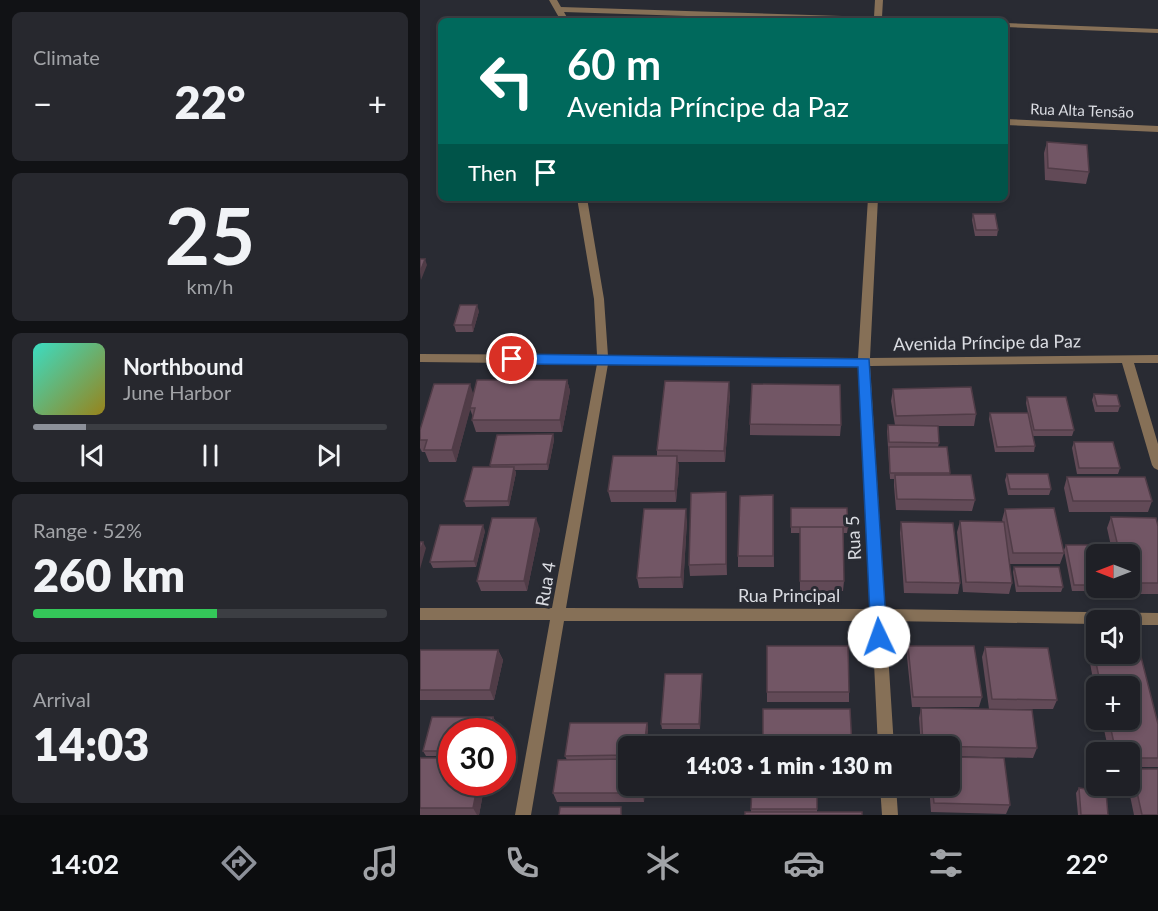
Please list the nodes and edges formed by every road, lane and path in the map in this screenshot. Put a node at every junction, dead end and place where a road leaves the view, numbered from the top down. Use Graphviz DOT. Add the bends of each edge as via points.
graph roads {
  1 [pos="553,0"];
  2 [pos="879,0"];
  3 [pos="558,9"];
  4 [pos="563,18"];
  5 [pos="820,18"];
  6 [pos="878,18"];
  7 [pos="1008,25"];
  8 [pos="1158,31"];
  9 [pos="1008,122"];
  10 [pos="1158,129"];
  11 [pos="583,201"];
  12 [pos="873,201"];
  13 [pos="420,358"];
  14 [pos="1158,359"];
  15 [pos="603,360"];
  16 [pos="1127,360"];
  17 [pos="864,362"];
  18 [pos="1158,465"];
  19 [pos="420,614"];
  20 [pos="559,615"];
  21 [pos="877,615"];
  22 [pos="1158,619"];
  23 [pos="885,736"];
  24 [pos="889,796"];
  25 [pos="523,815"];
  26 [pos="890,815"];
  1 -- 3 [label="street"];
  2 -- 6 [label="street"];
  3 -- 4 [label="street"];
  3 -- 5 [label="street"];
  7 -- 8 [label="street"];
  9 -- 10 [label="street, Rua Alta Tensão"];
  11 -- 15 [label="street, Rua 4" via="599,299"];
  12 -- 17 [label="street, Rua 5"];
  13 -- 15 [label="street, Avenida Príncipe da Paz"];
  14 -- 16 [label="street, Avenida Príncipe da Paz"];
  15 -- 17 [label="street, Avenida Príncipe da Paz"];
  15 -- 20 [label="street, Rua 4"];
  16 -- 17 [label="street, Avenida Príncipe da Paz"];
  16 -- 18 [label="street"];
  17 -- 21 [label="street, Rua 5"];
  19 -- 20 [label="street, Rua Principal"];
  20 -- 21 [label="street, Rua Principal"];
  20 -- 25 [label="street, Rua 4"];
  21 -- 22 [label="street, Rua Principal"];
  21 -- 23 [label="street, Rua 5"];
  24 -- 26 [label="street"];
}
